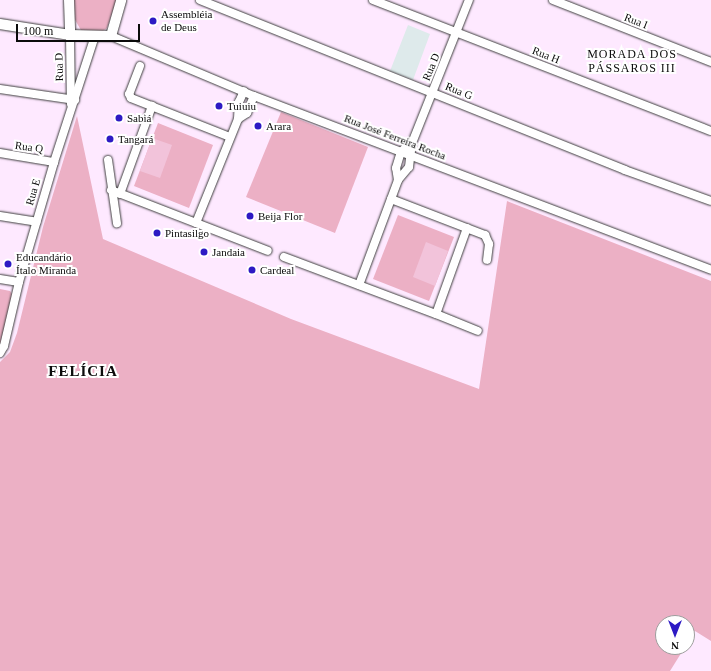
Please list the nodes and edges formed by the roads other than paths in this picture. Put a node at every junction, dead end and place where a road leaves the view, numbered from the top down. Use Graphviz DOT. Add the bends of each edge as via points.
graph roads {
  1 [pos="69,0"];
  2 [pos="121,0"];
  3 [pos="200,0"];
  4 [pos="373,0"];
  5 [pos="469,0"];
  6 [pos="553,0"];
  7 [pos="0,24"];
  8 [pos="456,32"];
  9 [pos="70,35"];
  10 [pos="95,36"];
  11 [pos="111,36"];
  12 [pos="711,62"];
  13 [pos="140,66"];
  14 [pos="0,89"];
  15 [pos="244,91"];
  16 [pos="432,92"];
  17 [pos="254,96"];
  18 [pos="73,100"];
  19 [pos="152,106"];
  20 [pos="238,119"];
  21 [pos="711,131"];
  22 [pos="230,137"];
  23 [pos="412,143"];
  24 [pos="401,152"];
  25 [pos="0,154"];
  26 [pos="412,156"];
  27 [pos="108,160"];
  28 [pos="54,162"];
  29 [pos="398,180"];
  30 [pos="111,190"];
  31 [pos="120,194"];
  32 [pos="391,199"];
  33 [pos="711,201"];
  34 [pos="0,216"];
  35 [pos="37,222"];
  36 [pos="117,223"];
  37 [pos="196,223"];
  38 [pos="467,228"];
  39 [pos="268,251"];
  40 [pos="284,257"];
  41 [pos="487,260"];
  42 [pos="711,270"];
  43 [pos="0,279"];
  44 [pos="19,282"];
  45 [pos="359,285"];
  46 [pos="436,314"];
  47 [pos="478,331"];
  48 [pos="0,352"];
  1 -- 9 [label="street"];
  2 -- 11 [label="street"];
  3 -- 16 [label="street, Rua G"];
  4 -- 8 [label="street, Rua H"];
  5 -- 8 [label="street, Rua D"];
  6 -- 12 [label="street, Rua I"];
  7 -- 9 [label="street, Rua José Ferreira Rocha"];
  8 -- 16 [label="street, Rua D"];
  8 -- 21 [label="street, Rua H"];
  9 -- 10 [label="street, Rua José Ferreira Rocha"];
  9 -- 18 [label="street, Rua D"];
  10 -- 11 [label="street, Rua José Ferreira Rocha"];
  10 -- 18 [label="street, Rua E"];
  11 -- 15 [label="street, Rua José Ferreira Rocha"];
  13 -- 19 [label="street" via="130,96"];
  14 -- 18 [label="street"];
  15 -- 17 [label="street, Rua José Ferreira Rocha"];
  15 -- 20 [label="street" via="239,102"];
  16 -- 23 [label="street, Rua D"];
  16 -- 33 [label="street, Rua G" via="625,170"];
  17 -- 20 [label="street" via="247,113"];
  17 -- 24 [label="street, Rua José Ferreira Rocha"];
  18 -- 28 [label="street, Rua E"];
  19 -- 22 [label="street"];
  19 -- 31 [label="street"];
  20 -- 22 [label="street"];
  22 -- 37 [label="street"];
  23 -- 24 [label="street, Rua D"];
  23 -- 26 [label="street, Rua D"];
  24 -- 26 [label="street, Rua José Ferreira Rocha"];
  24 -- 29 [label="street" via="396,168"];
  25 -- 28 [label="street, Rua Q"];
  26 -- 29 [label="street" via="406,172"];
  26 -- 42 [label="street, Rua José Ferreira Rocha"];
  27 -- 30 [label="street"];
  28 -- 35 [label="street, Rua E"];
  29 -- 32 [label="street"];
  30 -- 31 [label="street"];
  30 -- 36 [label="street"];
  31 -- 37 [label="street"];
  32 -- 38 [label="street"];
  32 -- 45 [label="street"];
  34 -- 35 [label="street"];
  35 -- 44 [label="street, Rua E"];
  37 -- 39 [label="street"];
  38 -- 41 [label="street" via="485,235 488,239"];
  38 -- 46 [label="street"];
  40 -- 45 [label="street"];
  43 -- 44 [label="street"];
  44 -- 48 [label="street" via="4,346"];
  45 -- 46 [label="street"];
  46 -- 47 [label="street"];
}
